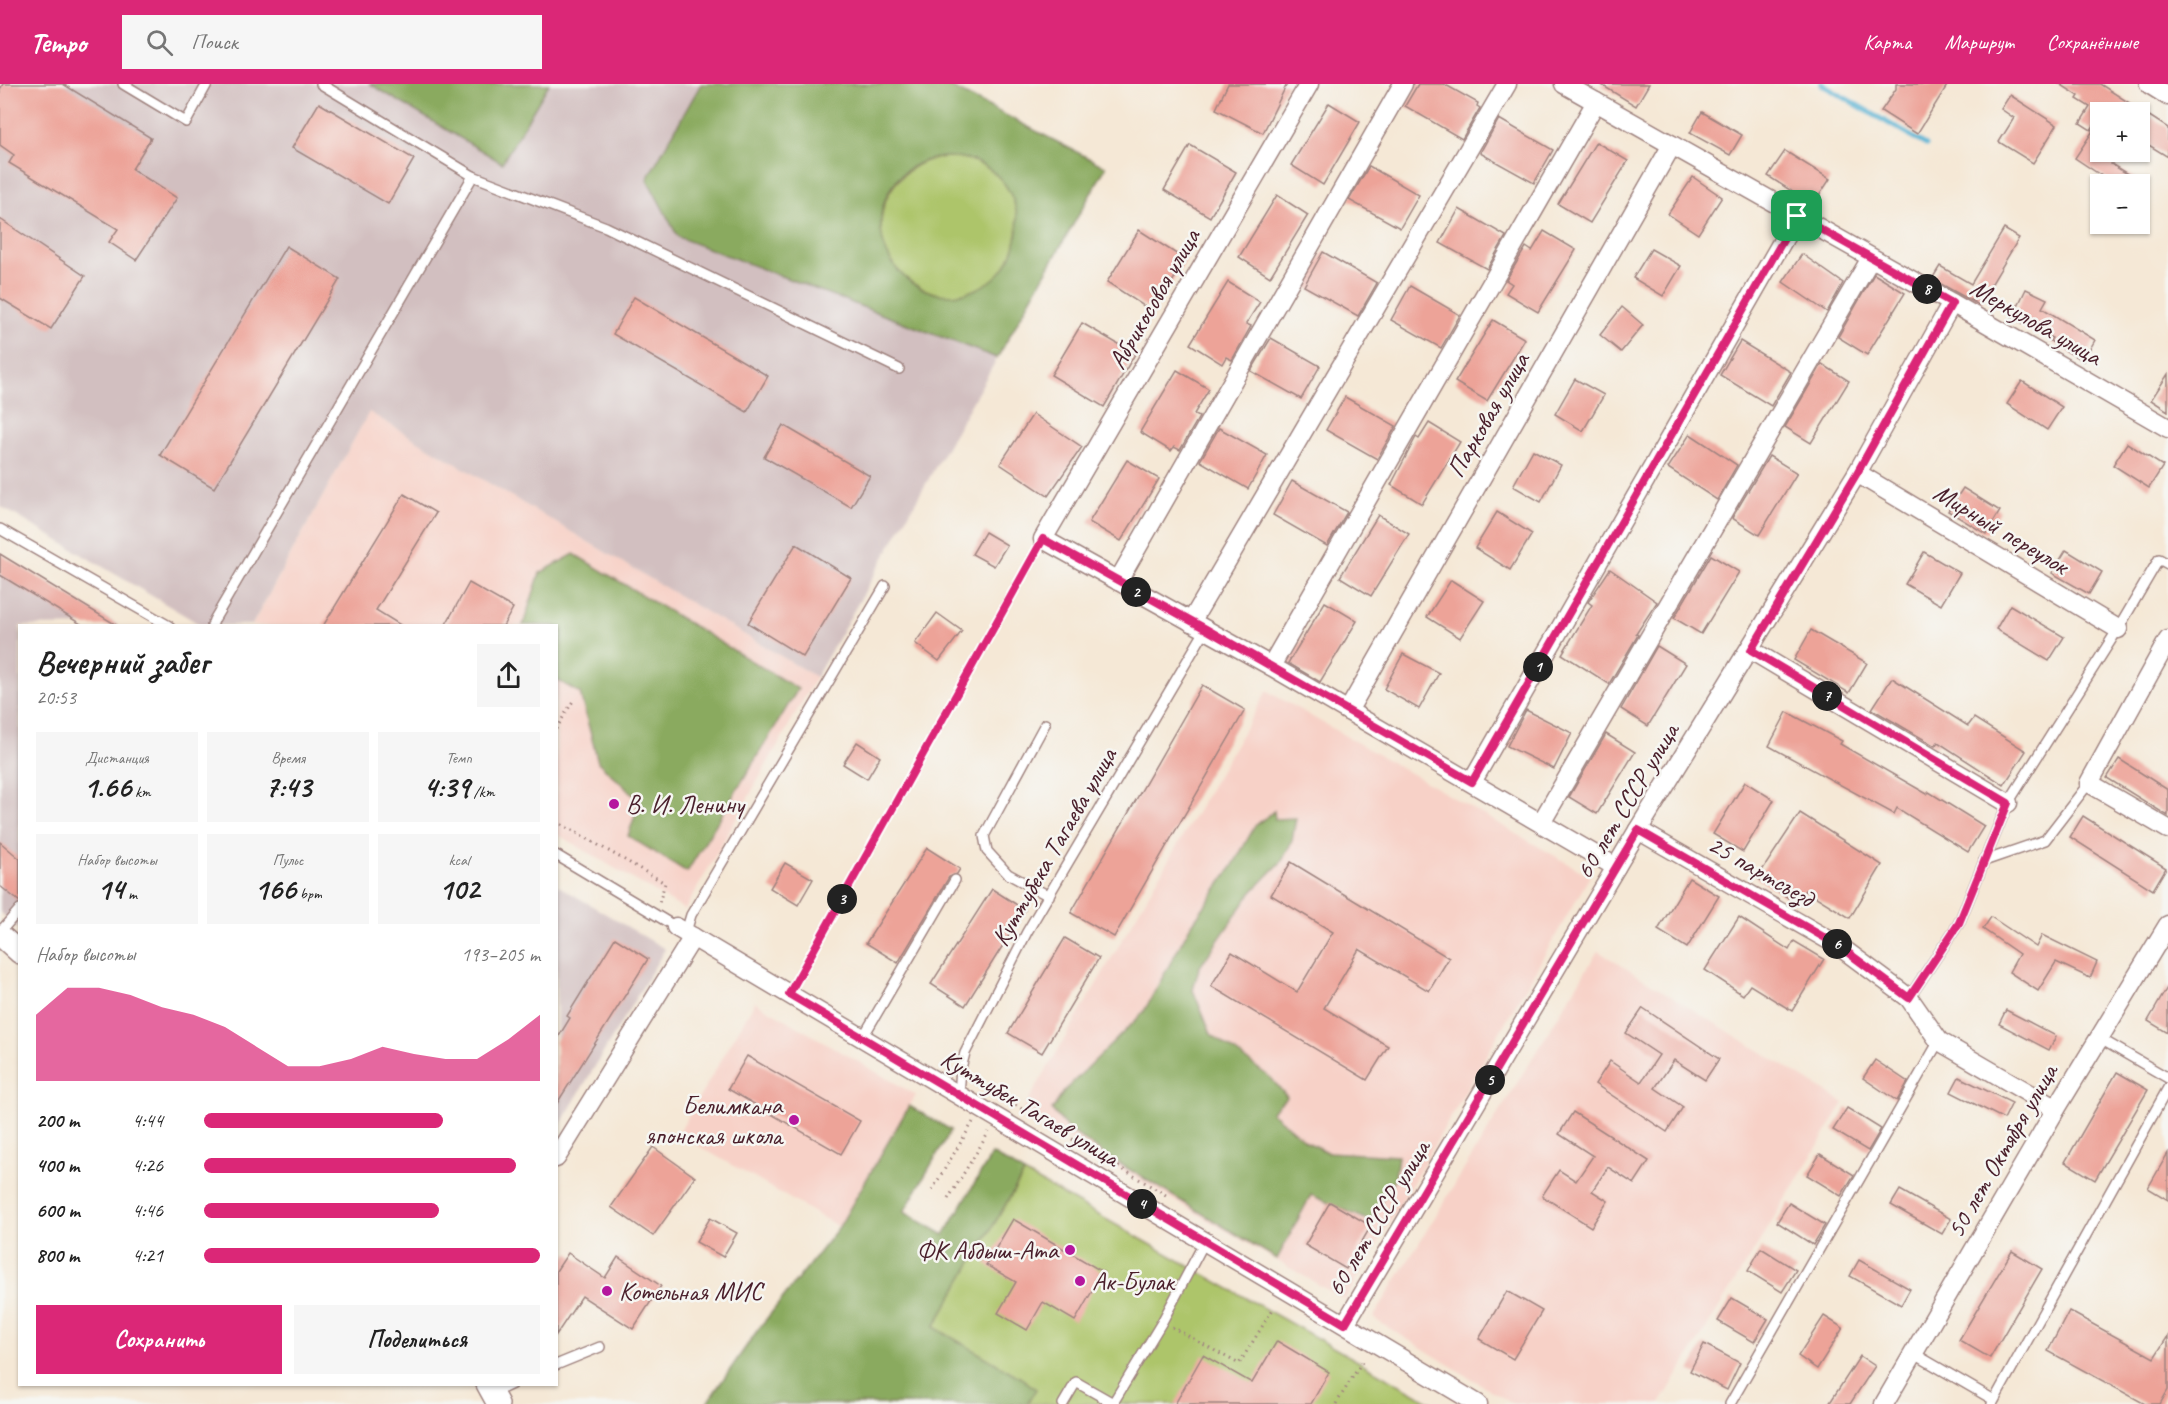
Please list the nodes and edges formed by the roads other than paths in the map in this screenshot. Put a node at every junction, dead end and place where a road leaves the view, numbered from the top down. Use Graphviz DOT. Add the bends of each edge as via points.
graph roads {
  1 [pos="123,84"];
  2 [pos="207,84"];
  3 [pos="321,84"];
  4 [pos="1308,84"];
  5 [pos="1403,84"];
  6 [pos="1507,84"];
  7 [pos="1564,84"];
  8 [pos="2149,84"];
  9 [pos="2168,96"];
  10 [pos="1596,102"];
  11 [pos="1672,145"];
  12 [pos="473,176"];
  13 [pos="1797,216"];
  14 [pos="1871,258"];
  15 [pos="1952,303"];
  16 [pos="899,369"];
  17 [pos="2168,428"];
  18 [pos="1857,473"];
  19 [pos="0,529"];
  20 [pos="2168,564"];
  21 [pos="1118,581"];
  22 [pos="885,586"];
  23 [pos="166,624"];
  24 [pos="213,624"];
  25 [pos="1198,625"];
  26 [pos="2118,629"];
  27 [pos="2168,640"];
  28 [pos="1751,650"];
  29 [pos="1271,666"];
  30 [pos="1348,711"];
  31 [pos="1045,724"];
  32 [pos="1472,782"];
  33 [pos="2089,783"];
  34 [pos="2008,803"];
  35 [pos="1540,823"];
  36 [pos="2168,829"];
  37 [pos="1638,830"];
  38 [pos="558,856"];
  39 [pos="1984,861"];
  40 [pos="1616,867"];
  41 [pos="955,880"];
  42 [pos="1049,896"];
  43 [pos="18,912"];
  44 [pos="2168,925"];
  45 [pos="685,932"];
  46 [pos="0,934"];
  47 [pos="18,951"];
  48 [pos="1909,998"];
  49 [pos="862,1037"];
  50 [pos="2099,1038"];
  51 [pos="1939,1041"];
  52 [pos="2168,1077"];
  53 [pos="2168,1088"];
  54 [pos="959,1095"];
  55 [pos="2056,1109"];
  56 [pos="558,1154"];
  57 [pos="1205,1241"];
  58 [pos="1345,1324"];
  59 [pos="600,1347"];
  60 [pos="1913,1353"];
  61 [pos="558,1364"];
  62 [pos="1993,1402"];
  63 [pos="1063,1404"];
  64 [pos="1478,1404"];
  65 [pos="1730,1404"];
  66 [pos="1884,1404"];
  1 -- 2 [label="lane" via="186,122"];
  3 -- 12 [label="lane"];
  4 -- 21 [label="street, Абрикосовоя улица" via="1043,539"];
  5 -- 21 [label="street"];
  6 -- 25 [label="street"];
  7 -- 10 [label="street, Меркулова улица"];
  8 -- 9 [label="street"];
  10 -- 11 [label="street, Меркулова улица"];
  10 -- 29 [label="street"];
  11 -- 13 [label="street, Меркулова улица"];
  11 -- 30 [label="street, Парковая улица"];
  12 -- 16 [label="lane" via="606,227"];
  12 -- 24 [label="lane"];
  13 -- 14 [label="street, Меркулова улица"];
  13 -- 32 [label="street"];
  14 -- 15 [label="street, Меркулова улица"];
  14 -- 35 [label="street"];
  15 -- 17 [label="street, Меркулова улица"];
  15 -- 18 [label="street, 60 лет СССР улица"];
  18 -- 26 [label="street, Мирный переулок"];
  18 -- 28 [label="street, 60 лет СССР улица"];
  19 -- 23 [label="lane"];
  20 -- 26 [label="lane" via="2159,559"];
  21 -- 25 [label="street"];
  22 -- 45 [label="lane" via="691,915"];
  25 -- 29 [label="street"];
  25 -- 42 [label="lane, Куттубека Тагаева улица"];
  26 -- 34 [label="lane"];
  27 -- 33 [label="street"];
  28 -- 34 [label="street"];
  28 -- 37 [label="street, 60 лет СССР улица"];
  29 -- 30 [label="street"];
  30 -- 32 [label="street"];
  31 -- 42 [label="lane" via="984,836 987,851 1008,874"];
  32 -- 35 [label="street"];
  33 -- 36 [label="street"];
  33 -- 39 [label="lane" via="2045,840"];
  34 -- 39 [label="lane"];
  35 -- 40 [label="street"];
  37 -- 40 [label="street, 60 лет СССР улица"];
  37 -- 48 [label="street, 25 партсъезд" via="1839,946"];
  38 -- 45 [label="lane, Куттубек Тагаев улица"];
  39 -- 48 [label="lane" via="1959,923"];
  40 -- 58 [label="street, 60 лет СССР улица"];
  41 -- 49 [label="lane"];
  42 -- 54 [label="lane, Куттубека Тагаева улица" via="965,1053"];
  43 -- 46 [label="lane"];
  44 -- 50 [label="street, 50 лет Октября улица"];
  45 -- 49 [label="street, Куттубек Тагаев улица"];
  45 -- 56 [label="street"];
  46 -- 47 [label="street"];
  48 -- 51 [label="street, 25 партсъезд"];
  49 -- 54 [label="street, Куттубек Тагаев улица"];
  50 -- 52 [label="lane"];
  50 -- 55 [label="street, 50 лет Октября улица"];
  51 -- 55 [label="street, 25 партсъезд"];
  51 -- 65 [label="lane"];
  53 -- 62 [label="lane"];
  54 -- 57 [label="street, Куттубек Тагаев улица"];
  55 -- 60 [label="street, 50 лет Октября улица"];
  57 -- 58 [label="street, Куттубек Тагаев улица"];
  57 -- 63 [label="lane" via="1113,1403 1076,1382"];
  58 -- 64 [label="street, Куттубек Тагаев улица"];
  59 -- 61 [label="lane"];
  60 -- 62 [label="lane"];
  60 -- 66 [label="street, 50 лет Октября улица"];
}
